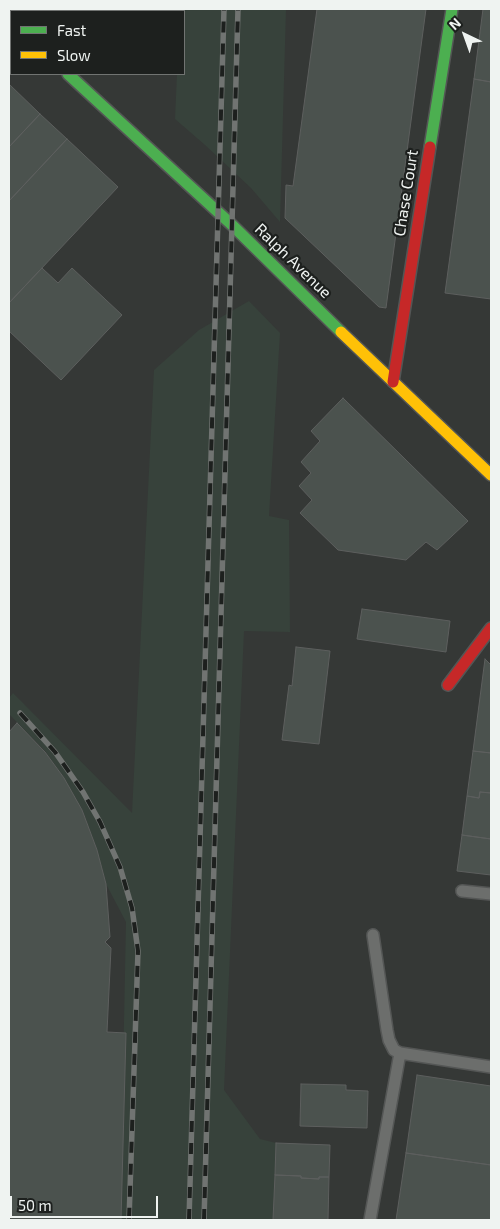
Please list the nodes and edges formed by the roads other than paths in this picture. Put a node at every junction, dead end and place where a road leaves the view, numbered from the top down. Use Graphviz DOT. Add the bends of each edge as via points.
graph roads {
  1 [pos="452,9"];
  2 [pos="69,75"];
  3 [pos="393,382"];
  4 [pos="491,475"];
  5 [pos="491,628"];
  6 [pos="448,685"];
  7 [pos="462,891"];
  8 [pos="491,894"];
  9 [pos="373,935"];
  10 [pos="400,1053"];
  11 [pos="491,1067"];
  12 [pos="370,1220"];
  1 -- 3 [label="main road, Chase Court"];
  2 -- 3 [label="main road, Ralph Avenue" via="231,224"];
  3 -- 4 [label="main road, Ralph Avenue"];
  5 -- 6 [label="main road"];
  7 -- 8 [label="lane"];
  9 -- 10 [label="lane" via="389,1040 394,1050"];
  10 -- 11 [label="lane"];
  10 -- 12 [label="lane"];
}
